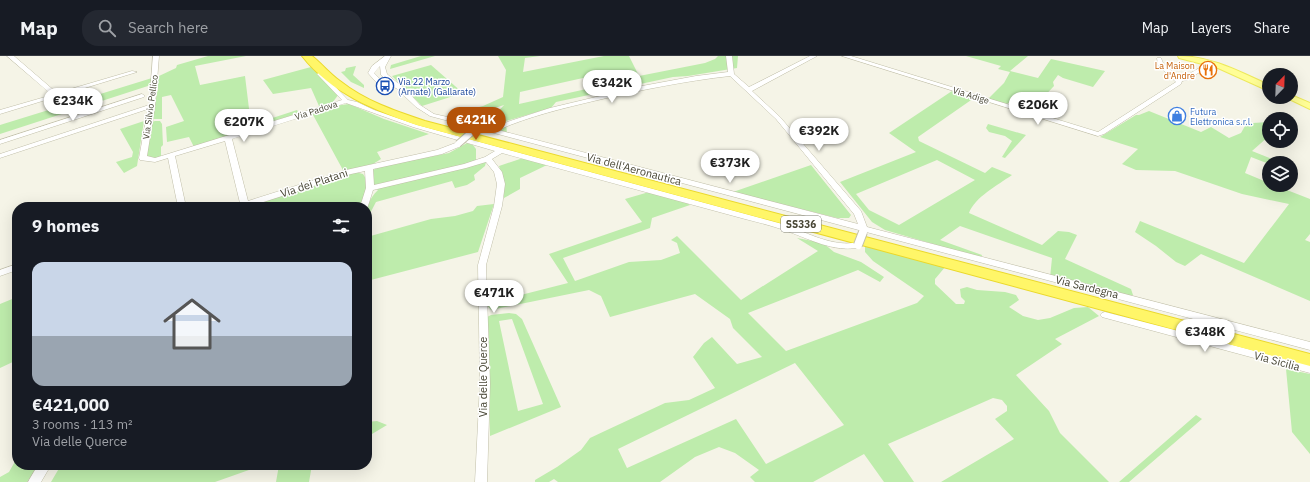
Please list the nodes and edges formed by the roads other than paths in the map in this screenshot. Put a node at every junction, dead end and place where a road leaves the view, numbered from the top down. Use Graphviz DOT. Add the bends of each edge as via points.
graph roads {
  1 [pos="10,56"];
  2 [pos="156,56"];
  3 [pos="307,56"];
  4 [pos="315,56"];
  5 [pos="729,56"];
  6 [pos="814,56"];
  7 [pos="845,56"];
  8 [pos="1182,56"];
  9 [pos="1195,56"];
  10 [pos="1162,57"];
  11 [pos="861,58"];
  12 [pos="1208,63"];
  13 [pos="134,72"];
  14 [pos="103,73"];
  15 [pos="320,74"];
  16 [pos="731,74"];
  17 [pos="110,79"];
  18 [pos="1177,79"];
  19 [pos="1262,84"];
  20 [pos="1262,84"];
  21 [pos="395,86"];
  22 [pos="749,90"];
  23 [pos="56,95"];
  24 [pos="142,96"];
  25 [pos="1298,100"];
  26 [pos="346,101"];
  27 [pos="1310,105"];
  28 [pos="152,106"];
  29 [pos="0,112"];
  30 [pos="452,121"];
  31 [pos="491,131"];
  32 [pos="228,138"];
  33 [pos="0,142"];
  34 [pos="501,150"];
  35 [pos="171,155"];
  36 [pos="0,156"];
  37 [pos="143,158"];
  38 [pos="488,159"];
  39 [pos="369,167"];
  40 [pos="370,188"];
  41 [pos="181,202"];
  42 [pos="239,202"];
  43 [pos="253,202"];
  44 [pos="366,202"];
  45 [pos="863,230"];
  46 [pos="12,269"];
  47 [pos="0,273"];
  48 [pos="1105,315"];
  49 [pos="1310,346"];
  50 [pos="1310,353"];
  51 [pos="1310,360"];
  52 [pos="1310,370"];
  53 [pos="42,470"];
  54 [pos="34,482"];
  55 [pos="481,482"];
  1 -- 23 [label="street"];
  2 -- 28 [label="street, Via Silvio Pellico"];
  3 -- 51 [label="highway, SS336" via="337,84 352,94 373,105 421,123"];
  4 -- 50 [label="highway, SS336" via="359,92 426,120"];
  5 -- 16 [label="street"];
  6 -- 22 [label="street"];
  7 -- 11 [label="street, Via Adige"];
  8 -- 12 [label="main road"];
  9 -- 20 [label="main road" via="1227,67"];
  10 -- 18 [label="street" via="1160,64"];
  11 -- 18 [label="street, Via Adige" via="1098,134 1177,85 1180,82"];
  12 -- 18 [label="street" via="1185,79"];
  12 -- 19 [label="main road"];
  13 -- 17 [label="street"];
  14 -- 17 [label="street"];
  15 -- 26 [label="street"];
  16 -- 22 [label="street"];
  16 -- 31 [label="street" via="638,88 525,116"];
  17 -- 23 [label="street"];
  21 -- 21 [label="street" via="382,71 388,56 374,67 371,73 381,82"];
  21 -- 30 [label="street, Via dell'Aeronautica" via="432,115"];
  22 -- 45 [label="street" via="778,118 858,213"];
  23 -- 29 [label="street"];
  24 -- 33 [label="street"];
  25 -- 27 [label="main road"];
  26 -- 32 [label="street, Via Padova"];
  26 -- 34 [label="street" via="415,126"];
  28 -- 36 [label="street"];
  28 -- 37 [label="street, Via Silvio Pellico"];
  30 -- 31 [label="street, Via dell'Aeronautica"];
  30 -- 39 [label="street, Via dei Platani, bridge" via="463,116 480,114 487,117 482,124 450,149"];
  31 -- 45 [label="street, Via dell'Aeronautica"];
  32 -- 35 [label="street, Via Padova"];
  32 -- 42 [label="street"];
  34 -- 38 [label="street"];
  34 -- 45 [label="street, bridge" via="784,227 837,245 858,245"];
  35 -- 37 [label="street, Via Padova" via="155,160"];
  35 -- 41 [label="street"];
  38 -- 40 [label="street"];
  38 -- 55 [label="street, Via delle Querce" via="499,173 502,188 482,265 485,384"];
  39 -- 40 [label="street"];
  39 -- 43 [label="street, Via dei Platani"];
  40 -- 44 [label="street"];
  45 -- 49 [label="street, Via Sardegna"];
  46 -- 47 [label="street"];
  48 -- 52 [label="street, Via Sicilia"];
  53 -- 54 [label="street"];
}
